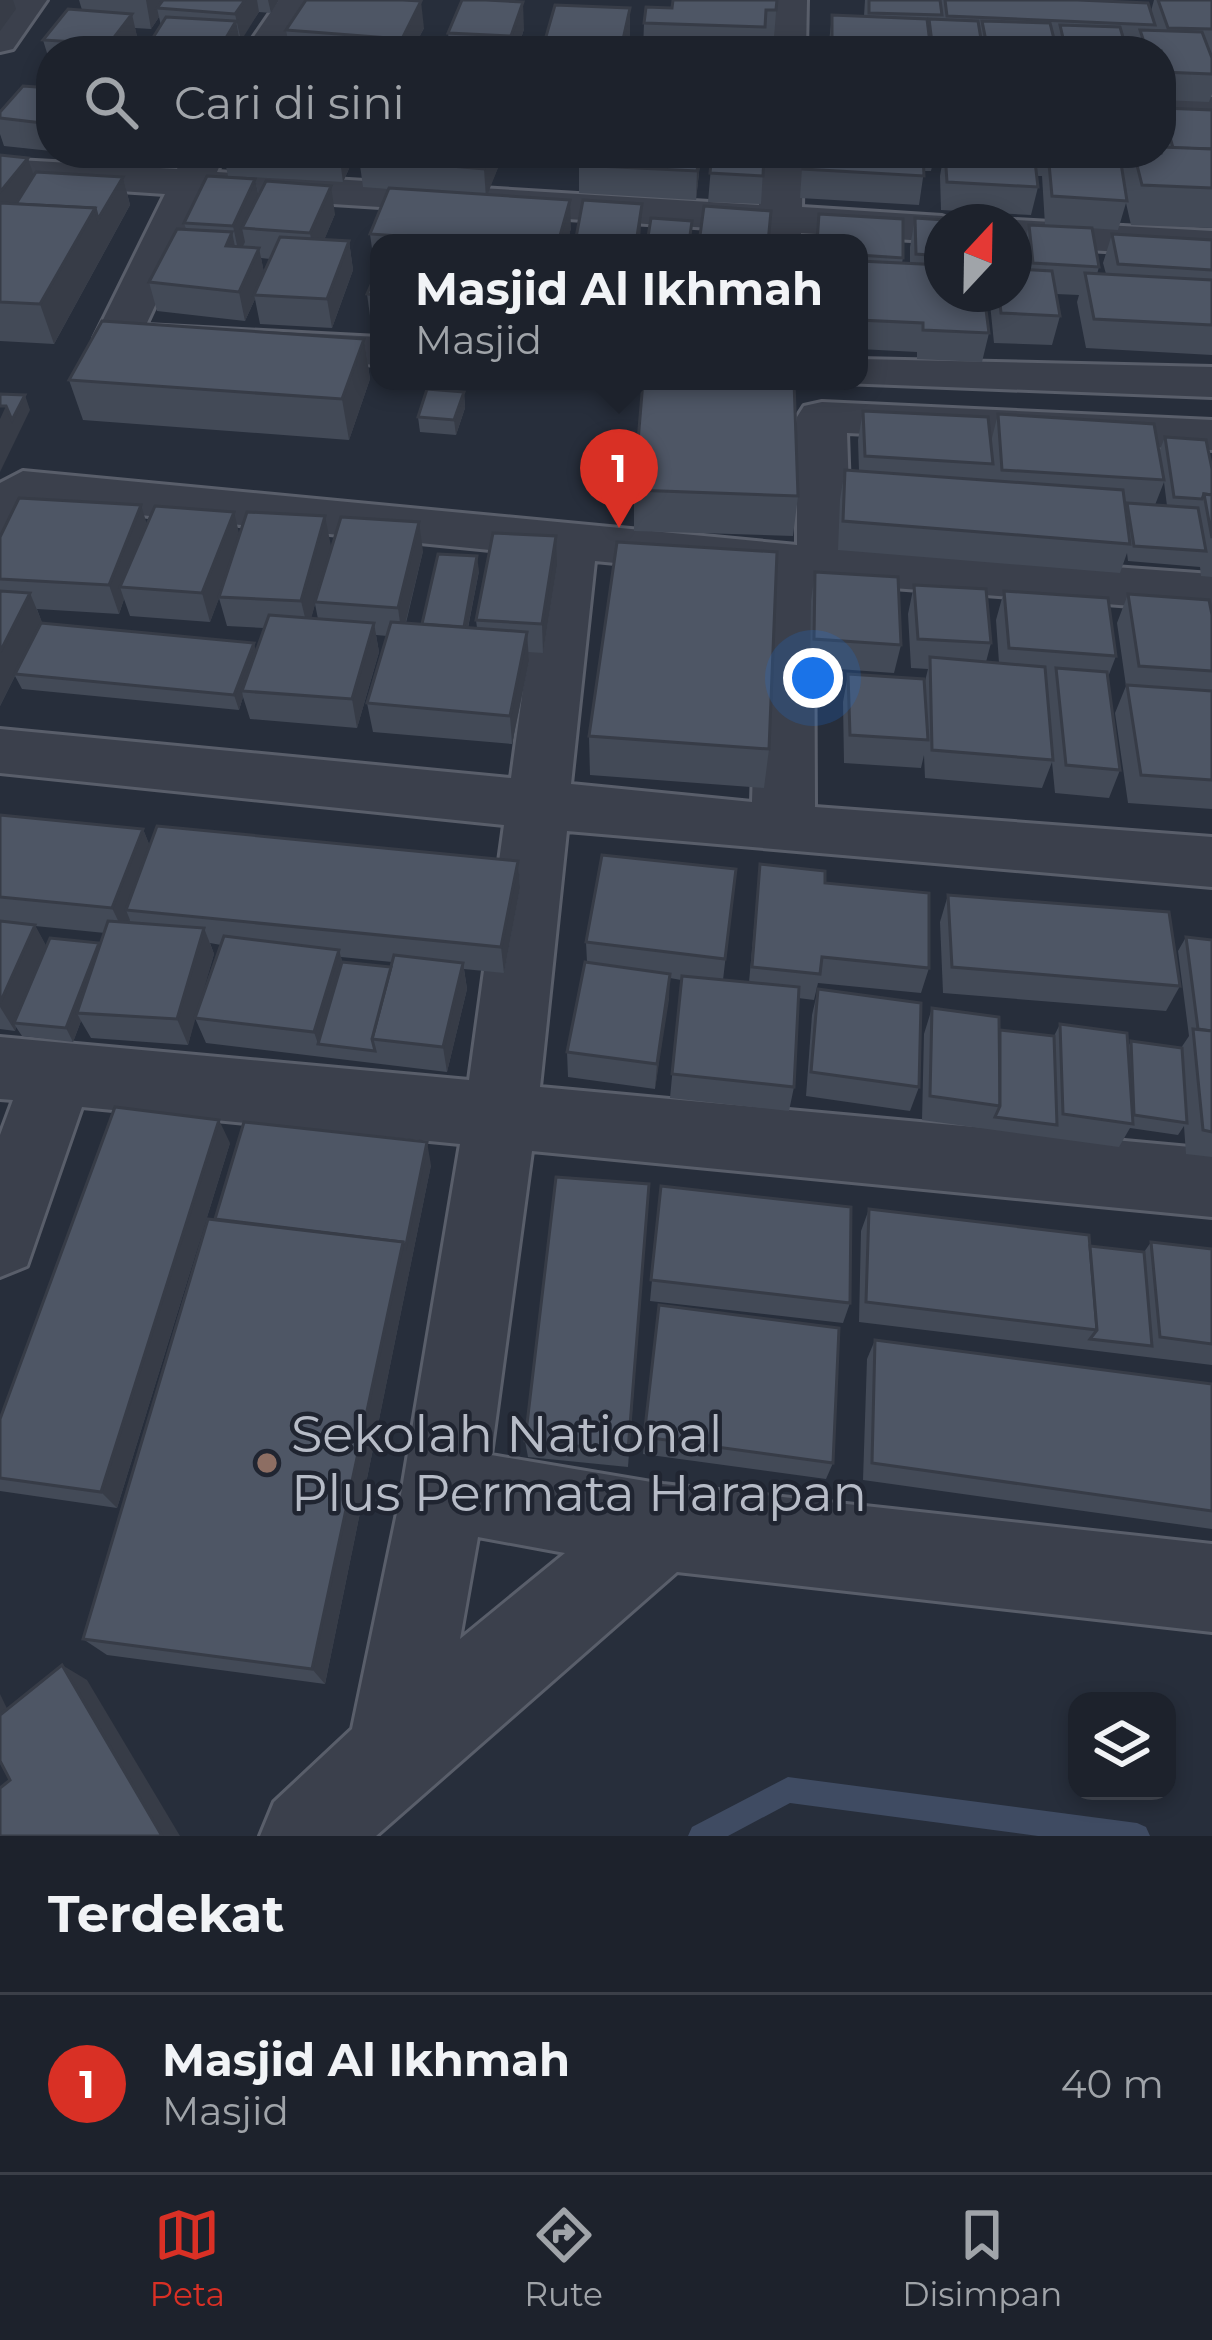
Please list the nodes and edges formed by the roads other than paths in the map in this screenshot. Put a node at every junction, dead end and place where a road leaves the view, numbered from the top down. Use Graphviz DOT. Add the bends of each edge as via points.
graph roads {
  1 [pos="29,0"];
  2 [pos="297,0"];
  3 [pos="789,0"];
  4 [pos="273,36"];
  5 [pos="788,36"];
  6 [pos="0,41"];
  7 [pos="1176,107"];
  8 [pos="1212,109"];
  9 [pos="782,168"];
  10 [pos="196,169"];
  11 [pos="0,171"];
  12 [pos="924,229"];
  13 [pos="779,231"];
  14 [pos="1032,234"];
  15 [pos="1212,244"];
  16 [pos="370,351"];
  17 [pos="868,374"];
  18 [pos="1212,382"];
  19 [pos="1212,435"];
  20 [pos="0,527"];
  21 [pos="570,540"];
  22 [pos="805,564"];
  23 [pos="1212,592"];
  24 [pos="0,751"];
  25 [pos="536,804"];
  26 [pos="783,830"];
  27 [pos="1212,862"];
  28 [pos="29,1071"];
  29 [pos="501,1113"];
  30 [pos="1212,1184"];
  31 [pos="0,1241"];
  32 [pos="444,1489"];
  33 [pos="663,1527"];
  34 [pos="1212,1588"];
  35 [pos="393,1754"];
  36 [pos="308,1836"];
  1 -- 6 [label="street"];
  2 -- 4 [label="street"];
  3 -- 5 [label="street"];
  7 -- 8 [label="street"];
  9 -- 13 [label="street"];
  10 -- 11 [label="street"];
  10 -- 13 [label="street"];
  10 -- 16 [label="street" via="117,338"];
  12 -- 13 [label="street"];
  14 -- 15 [label="street"];
  17 -- 18 [label="street"];
  19 -- 22 [label="street" via="822,417"];
  20 -- 21 [label="street" via="23,487"];
  21 -- 22 [label="street"];
  21 -- 25 [label="street"];
  22 -- 23 [label="street"];
  22 -- 26 [label="street"];
  24 -- 25 [label="street"];
  25 -- 26 [label="street"];
  25 -- 29 [label="street"];
  26 -- 27 [label="street"];
  28 -- 29 [label="street"];
  28 -- 31 [label="street"];
  29 -- 30 [label="street"];
  29 -- 32 [label="street"];
  32 -- 33 [label="street"];
  32 -- 35 [label="street"];
  33 -- 34 [label="street"];
  33 -- 35 [label="street"];
  35 -- 36 [label="street"];
}
